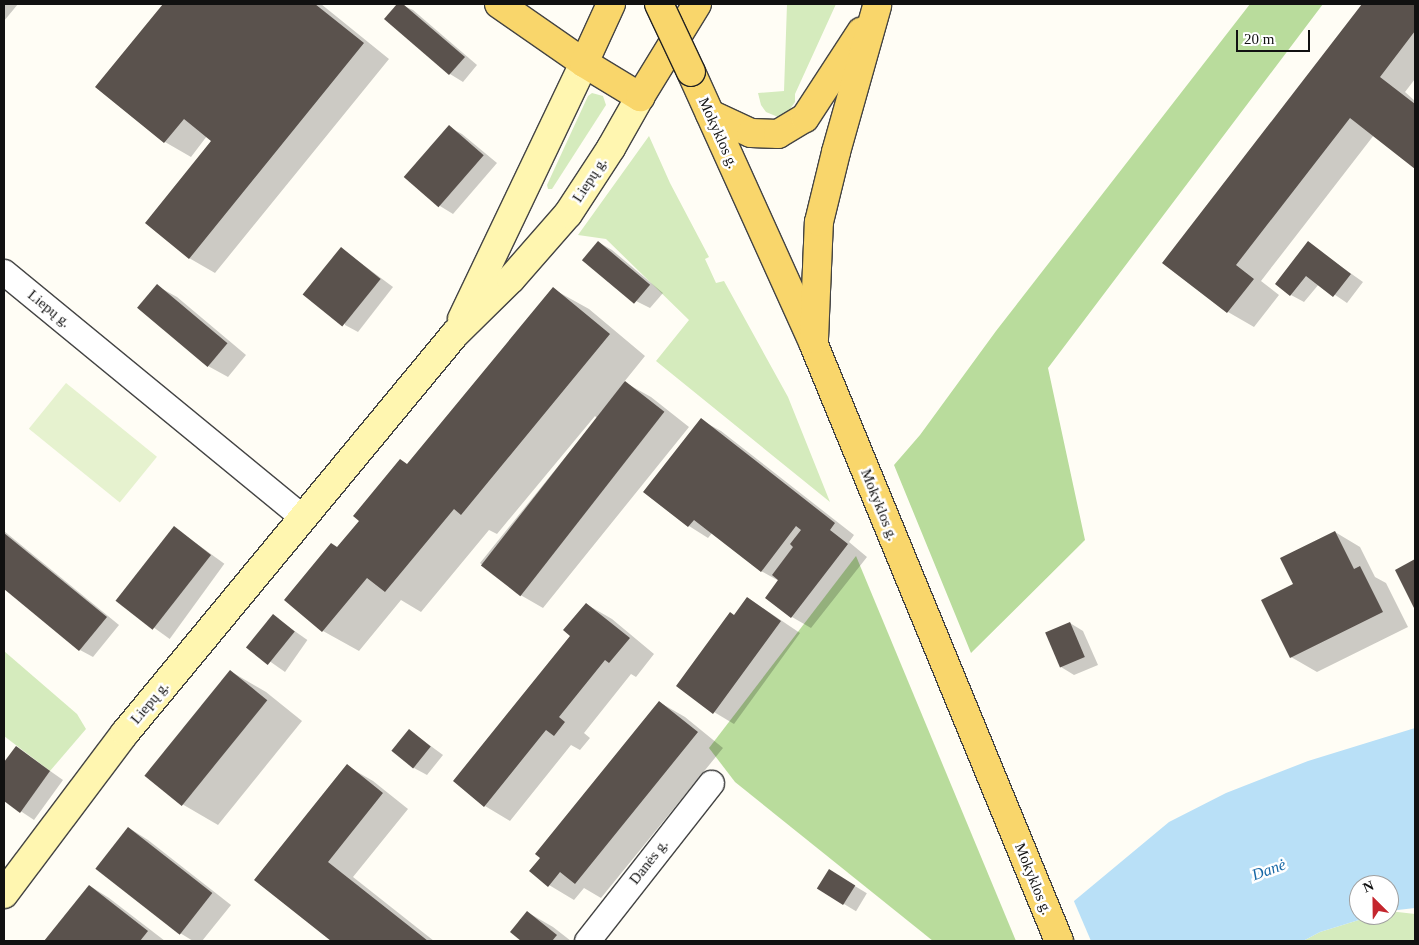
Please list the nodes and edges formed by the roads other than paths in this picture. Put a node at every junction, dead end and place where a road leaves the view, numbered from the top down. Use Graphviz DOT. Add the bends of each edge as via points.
graph roads {
  1 [pos="499,4"];
  2 [pos="611,4"];
  3 [pos="659,4"];
  4 [pos="697,4"];
  5 [pos="878,5"];
  6 [pos="584,63"];
  7 [pos="640,97"];
  8 [pos="710,114"];
  9 [pos="4,272"];
  10 [pos="455,334"];
  11 [pos="814,345"];
  12 [pos="303,518"];
  13 [pos="711,783"];
  14 [pos="4,894"];
  15 [pos="587,941"];
  16 [pos="1059,941"];
  1 -- 6 [label="main road"];
  2 -- 6 [label="main road, Liepų g."];
  3 -- 8 [label="main road, Mokyklos g., bridge"];
  4 -- 7 [label="main road, Liepų g."];
  5 -- 8 [label="main road" via="805,118 778,134 751,133"];
  5 -- 11 [label="main road" via="819,222"];
  6 -- 7 [label="main road"];
  6 -- 10 [label="main road, Liepų g."];
  7 -- 10 [label="main road, Liepų g." via="568,214 511,279"];
  8 -- 11 [label="main road, Mokyklos g."];
  9 -- 12 [label="street, Liepų g."];
  10 -- 12 [label="main road, Liepų g."];
  11 -- 16 [label="main road, Mokyklos g."];
  12 -- 14 [label="main road, Liepų g." via="125,733"];
  13 -- 15 [label="street, Danės g."];
}
